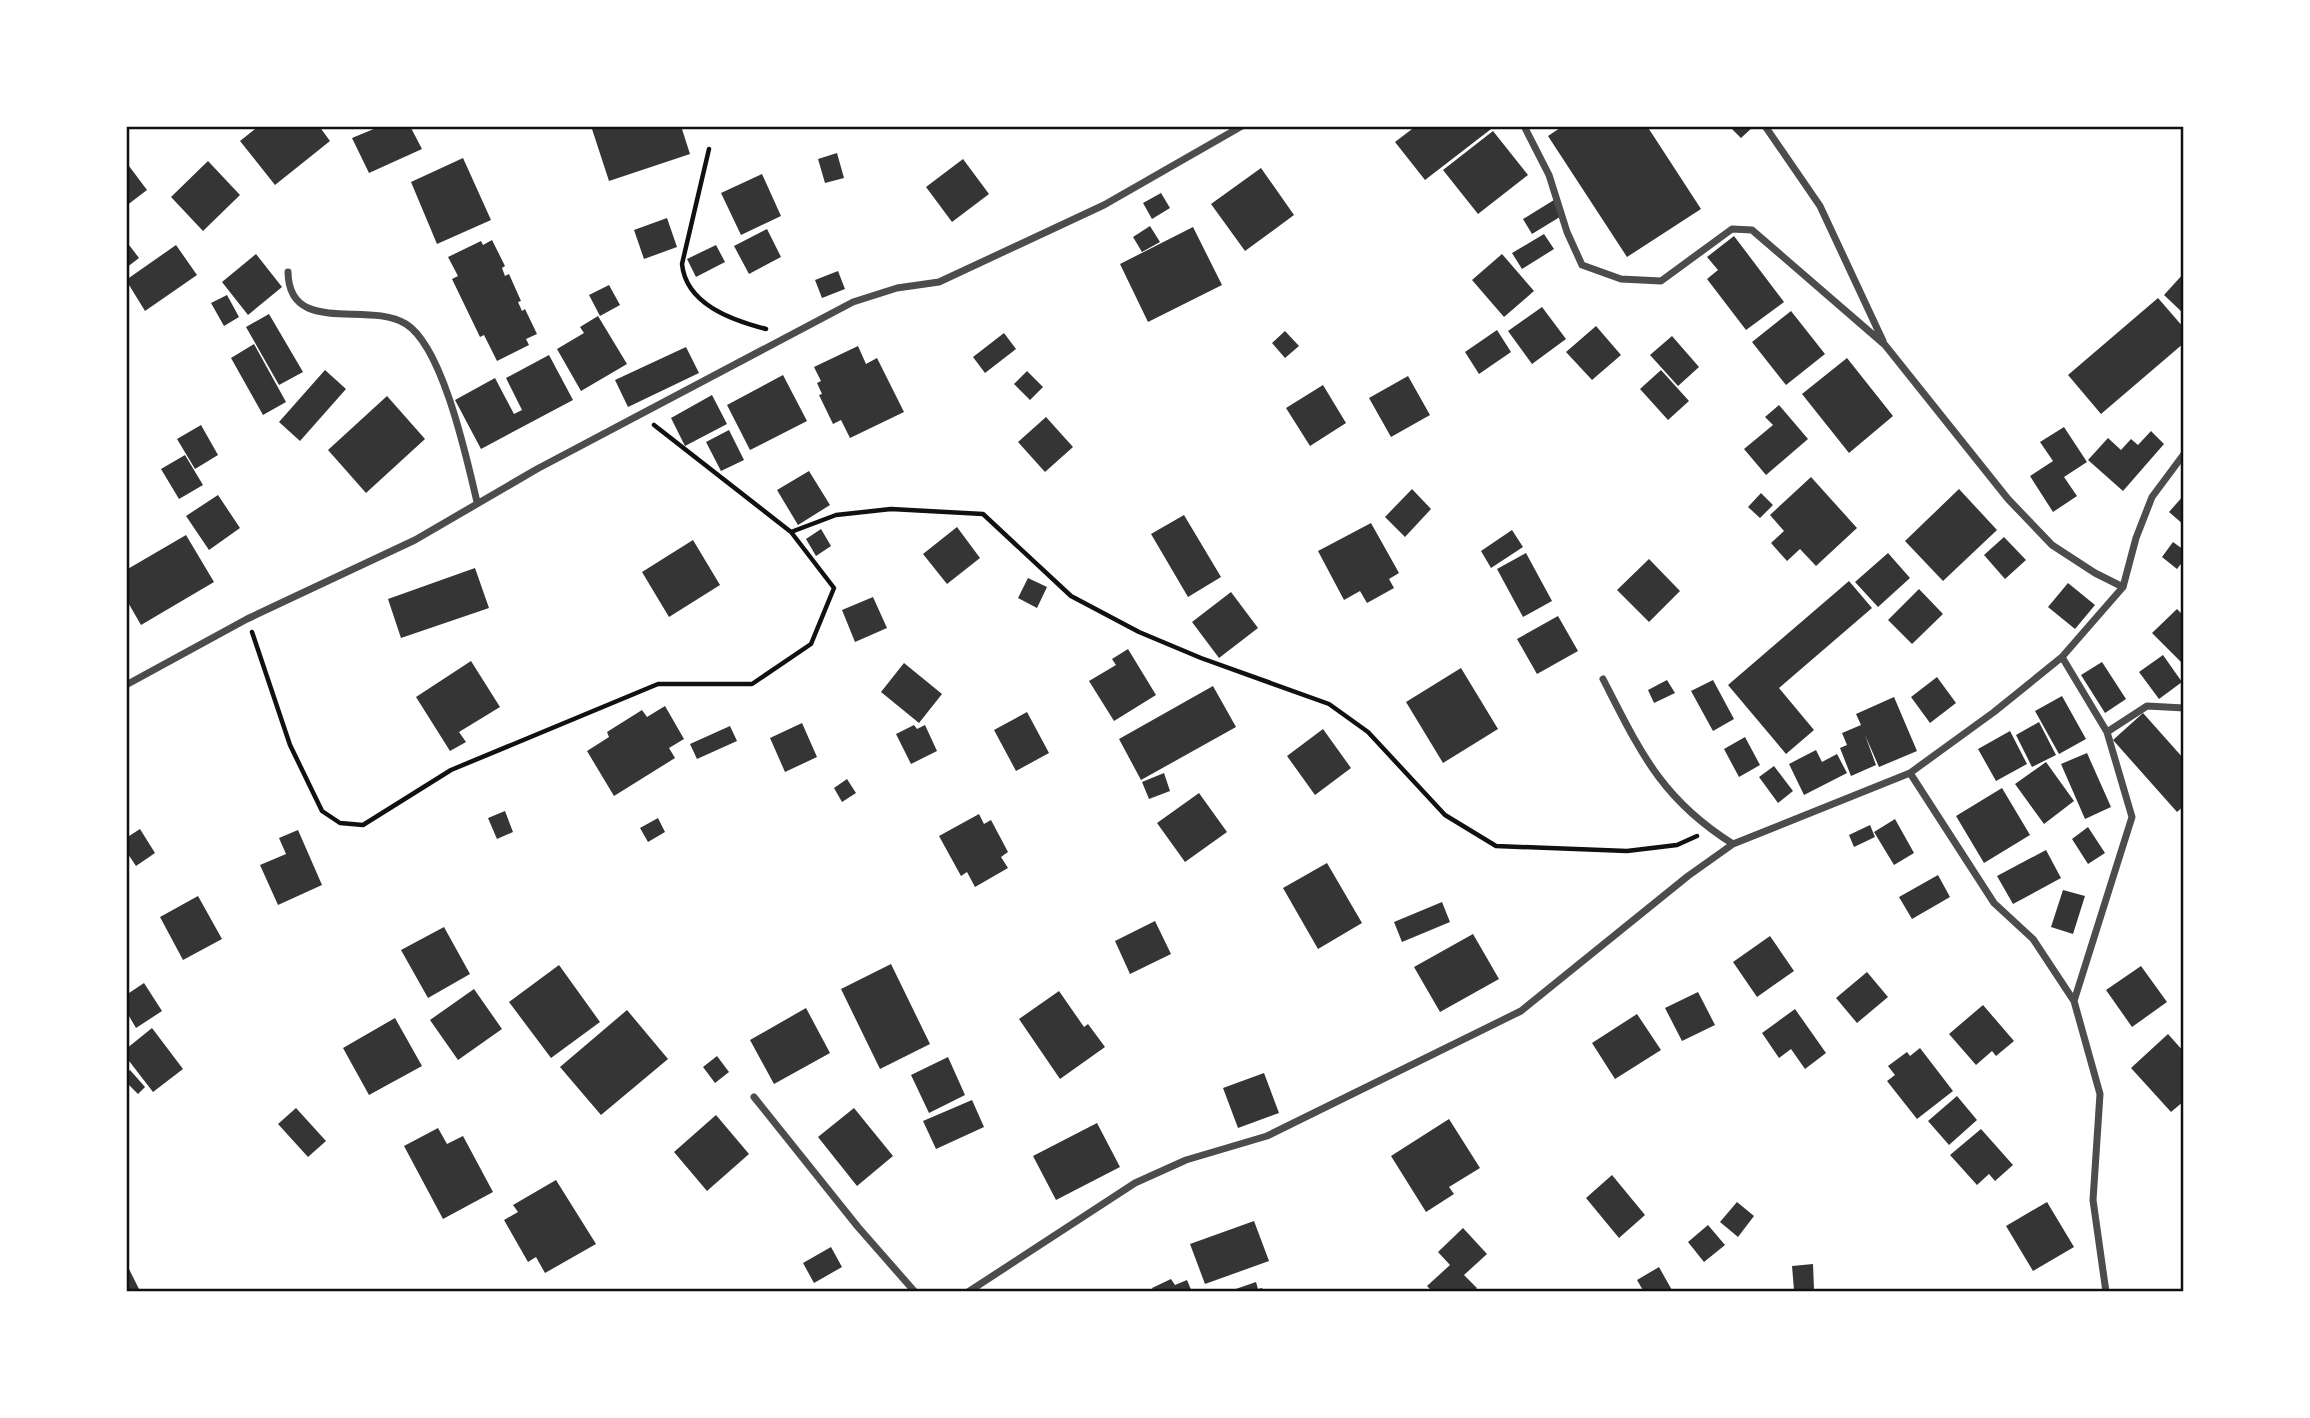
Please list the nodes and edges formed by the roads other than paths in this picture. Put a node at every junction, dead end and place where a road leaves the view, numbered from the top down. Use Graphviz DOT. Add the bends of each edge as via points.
graph roads {
  1 [pos="1242,126"];
  2 [pos="1524,126"];
  3 [pos="1765,126"];
  4 [pos="288,272"];
  5 [pos="1885,345"];
  6 [pos="2184,454"];
  7 [pos="477,502"];
  8 [pos="2123,587"];
  9 [pos="2062,657"];
  10 [pos="1603,679"];
  11 [pos="126,685"];
  12 [pos="2184,708"];
  13 [pos="2106,732"];
  14 [pos="1910,773"];
  15 [pos="1733,844"];
  16 [pos="2074,1001"];
  17 [pos="754,1097"];
  18 [pos="915,1292"];
  19 [pos="968,1292"];
  20 [pos="2106,1292"];
  1 -- 7 [label="street" via="1104,205 951,277 853,302"];
  2 -- 5 [label="street" via="1549,175 1582,265 1621,279 1661,282 1732,229 1752,230"];
  3 -- 5 [label="street" via="1820,206"];
  4 -- 7 [label="street" via="289,290 295,301 307,308 388,318 406,323 419,337 437,366"];
  5 -- 8 [label="street" via="2008,499 2052,545"];
  6 -- 8 [label="street" via="2152,497"];
  7 -- 11 [label="street" via="415,540 247,619"];
  8 -- 9 [label="street"];
  9 -- 13 [label="street"];
  9 -- 14 [label="street"];
  10 -- 15 [label="street" via="1648,765 1676,799"];
  12 -- 13 [label="street" via="2147,706"];
  13 -- 16 [label="street" via="2132,817"];
  14 -- 15 [label="street"];
  14 -- 16 [label="street" via="1994,903 2033,939"];
  15 -- 19 [label="street" via="1521,1011 1267,1136 1186,1160 1135,1183"];
  16 -- 20 [label="street" via="2100,1094 2092,1200"];
  17 -- 18 [label="street"];
}
